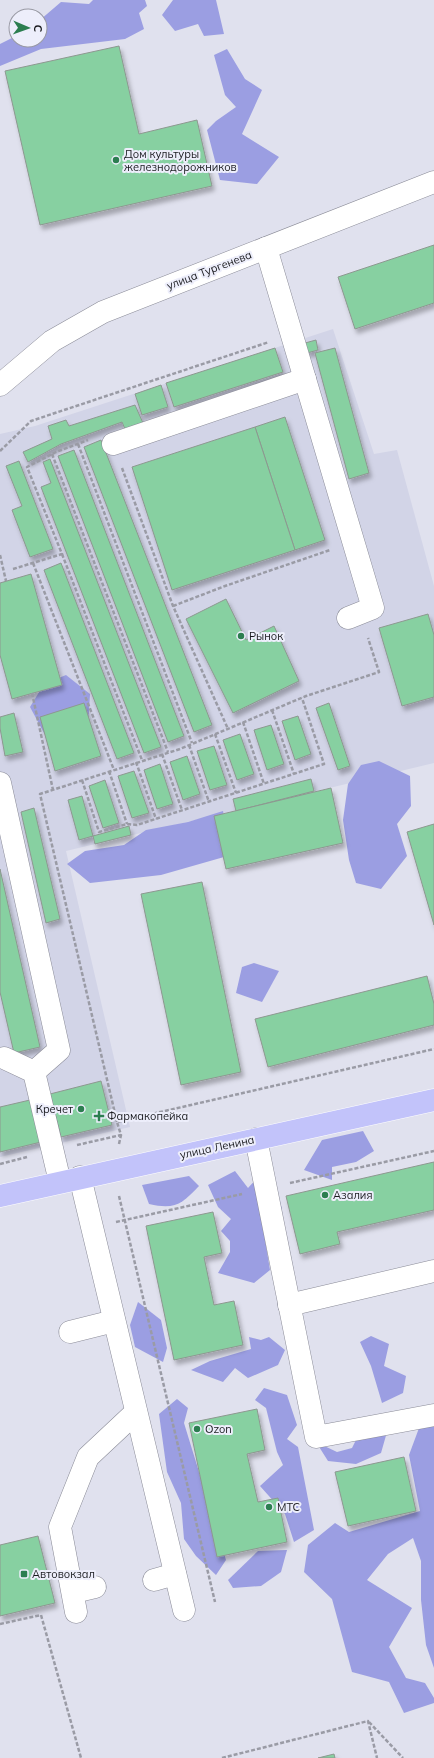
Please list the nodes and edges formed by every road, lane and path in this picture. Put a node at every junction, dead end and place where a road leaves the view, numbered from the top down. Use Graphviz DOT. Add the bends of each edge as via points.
graph roads {
  1 [pos="434,182"];
  2 [pos="266,248"];
  3 [pos="291,335"];
  4 [pos="305,379"];
  5 [pos="0,385"];
  6 [pos="78,444"];
  7 [pos="113,444"];
  8 [pos="0,451"];
  9 [pos="52,454"];
  10 [pos="353,542"];
  11 [pos="62,554"];
  12 [pos="0,555"];
  13 [pos="33,563"];
  14 [pos="13,569"];
  15 [pos="6,581"];
  16 [pos="173,606"];
  17 [pos="354,615"];
  18 [pos="32,694"];
  19 [pos="302,698"];
  20 [pos="272,710"];
  21 [pos="243,722"];
  22 [pos="228,729"];
  23 [pos="215,734"];
  24 [pos="192,743"];
  25 [pos="189,745"];
  26 [pos="168,752"];
  27 [pos="162,754"];
  28 [pos="142,760"];
  29 [pos="136,762"];
  30 [pos="114,770"];
  31 [pos="109,771"];
  32 [pos="294,774"];
  33 [pos="82,780"];
  34 [pos="0,783"];
  35 [pos="264,784"];
  36 [pos="53,790"];
  37 [pos="236,793"];
  38 [pos="209,802"];
  39 [pos="182,810"];
  40 [pos="156,819"];
  41 [pos="127,824"];
  42 [pos="7,851"];
  43 [pos="434,1049"];
  44 [pos="4,1058"];
  45 [pos="34,1072"];
  46 [pos="434,1100"];
  47 [pos="117,1122"];
  48 [pos="256,1138"];
  49 [pos="113,1170"];
  50 [pos="70,1179"];
  51 [pos="0,1196"];
  52 [pos="434,1271"];
  53 [pos="290,1305"];
  54 [pos="114,1321"];
  55 [pos="70,1332"];
  56 [pos="136,1412"];
  57 [pos="434,1415"];
  58 [pos="95,1587"];
  59 [pos="215,1602"];
  60 [pos="184,1610"];
  61 [pos="0,1624"];
  62 [pos="368,1721"];
  63 [pos="81,1758"];
  64 [pos="222,1758"];
  65 [pos="377,1758"];
  66 [pos="403,1758"];
  1 -- 2 [label="street, улица Тургенева"];
  2 -- 3 [label="street"];
  2 -- 5 [label="street, улица Тургенева" via="140,304 103,312 52,341"];
  3 -- 4 [label="street"];
  3 -- 8 [label="path" via="31,421"];
  4 -- 7 [label="street"];
  4 -- 10 [label="street"];
  6 -- 7 [label="path" via="108,433"];
  6 -- 9 [label="path"];
  6 -- 24 [label="path"];
  7 -- 16 [label="path"];
  9 -- 11 [label="path" via="27,467"];
  9 -- 26 [label="path"];
  10 -- 16 [label="path"];
  10 -- 17 [label="street" via="373,608"];
  11 -- 13 [label="path"];
  11 -- 28 [label="path"];
  12 -- 15 [label="path"];
  13 -- 14 [label="path"];
  13 -- 30 [label="path"];
  16 -- 22 [label="path"];
  17 -- 19 [label="path" via="379,672"];
  18 -- 36 [label="path"];
  19 -- 20 [label="path"];
  19 -- 32 [label="path" via="324,764"];
  20 -- 21 [label="path"];
  20 -- 32 [label="path"];
  21 -- 22 [label="path"];
  21 -- 35 [label="path"];
  22 -- 23 [label="path"];
  23 -- 24 [label="path"];
  23 -- 37 [label="path"];
  24 -- 25 [label="path"];
  25 -- 26 [label="path"];
  25 -- 38 [label="path"];
  26 -- 27 [label="path"];
  27 -- 28 [label="path"];
  27 -- 39 [label="path"];
  28 -- 29 [label="path"];
  29 -- 30 [label="path"];
  29 -- 40 [label="path"];
  30 -- 31 [label="path"];
  31 -- 33 [label="path"];
  31 -- 41 [label="path"];
  32 -- 35 [label="path"];
  33 -- 36 [label="path"];
  33 -- 41 [label="path" via="99,832"];
  34 -- 42 [label="street"];
  35 -- 37 [label="path"];
  36 -- 47 [label="path" via="40,794"];
  37 -- 38 [label="path"];
  38 -- 39 [label="path"];
  39 -- 40 [label="path"];
  40 -- 41 [label="path" via="137,825"];
  42 -- 45 [label="street" via="59,1050"];
  43 -- 47 [label="path"];
  44 -- 45 [label="street"];
  45 -- 50 [label="street"];
  46 -- 48 [label="main road, улица Ленина"];
  47 -- 49 [label="path" via="121,1135"];
  48 -- 49 [label="main road, улица Ленина"];
  48 -- 53 [label="street"];
  49 -- 50 [label="main road, улица Ленина"];
  49 -- 59 [label="path"];
  50 -- 51 [label="main road, улица Ленина"];
  50 -- 54 [label="street"];
  52 -- 53 [label="street"];
  53 -- 57 [label="street" via="316,1437"];
  54 -- 55 [label="street"];
  54 -- 56 [label="street"];
  56 -- 58 [label="street" via="88,1457 60,1527 75,1602"];
  56 -- 60 [label="street" via="165,1577"];
  61 -- 63 [label="path" via="41,1615"];
  62 -- 64 [label="path"];
  62 -- 65 [label="path"];
  62 -- 66 [label="path"];
}
